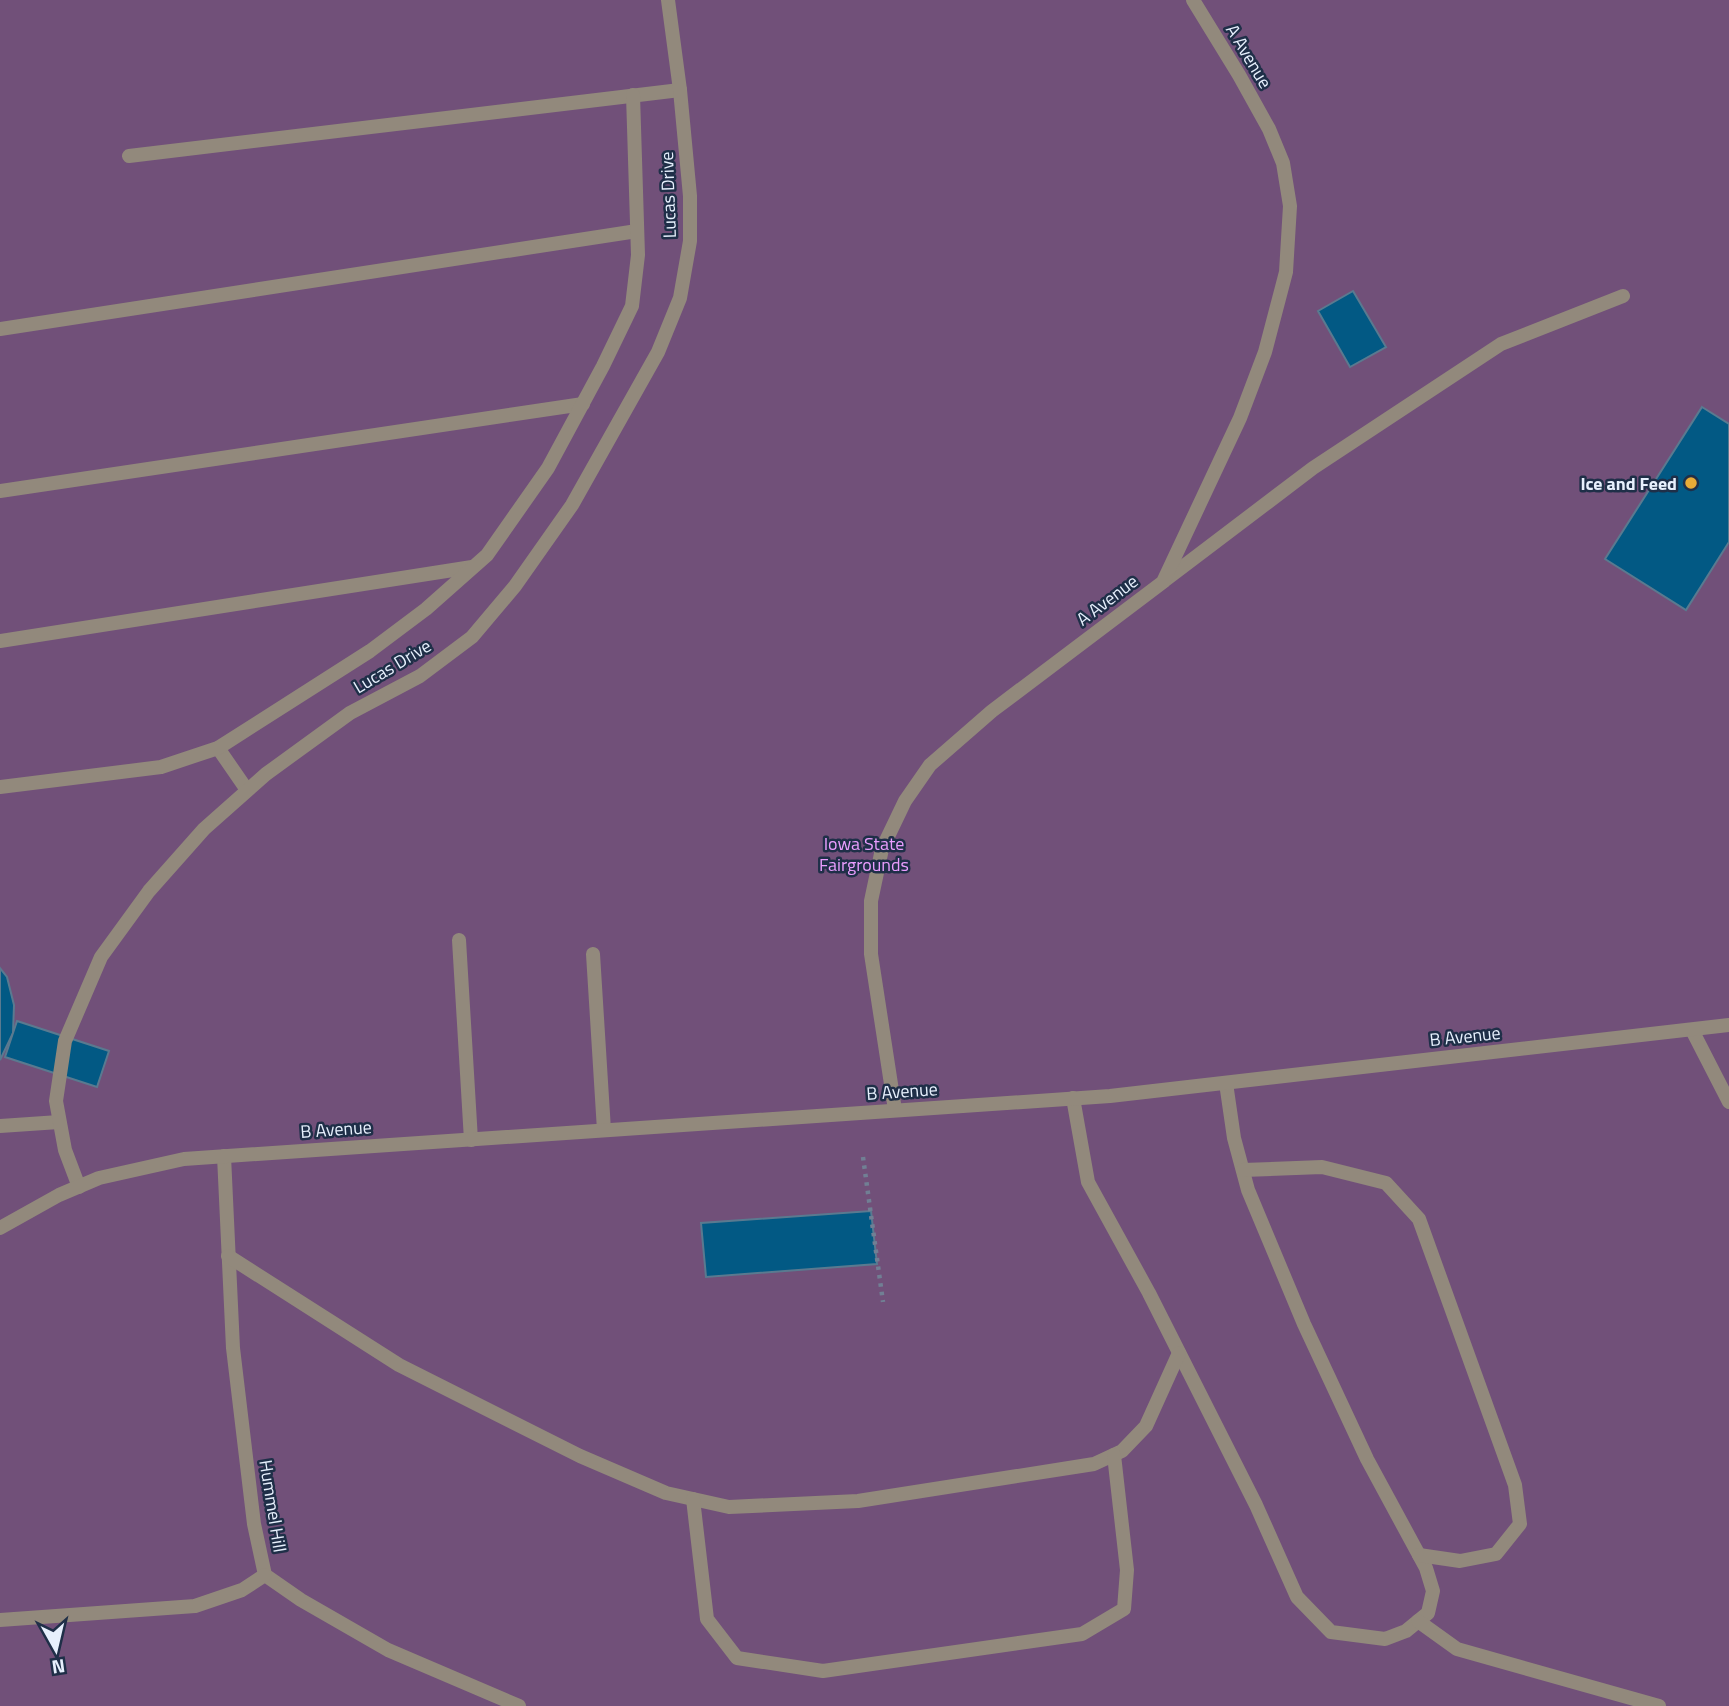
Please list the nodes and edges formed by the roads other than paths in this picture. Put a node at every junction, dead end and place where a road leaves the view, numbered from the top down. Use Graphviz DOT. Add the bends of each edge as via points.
graph roads {
  1 [pos="668,0"];
  2 [pos="1193,0"];
  3 [pos="680,90"];
  4 [pos="633,95"];
  5 [pos="129,156"];
  6 [pos="637,231"];
  7 [pos="1623,296"];
  8 [pos="0,329"];
  9 [pos="583,404"];
  10 [pos="0,491"];
  11 [pos="474,567"];
  12 [pos="1163,582"];
  13 [pos="0,641"];
  14 [pos="218,748"];
  15 [pos="0,787"];
  16 [pos="247,790"];
  17 [pos="459,940"];
  18 [pos="593,954"];
  19 [pos="1729,1025"];
  20 [pos="1692,1030"];
  21 [pos="1226,1083"];
  22 [pos="1073,1098"];
  23 [pos="1729,1102"];
  24 [pos="895,1111"];
  25 [pos="59,1122"];
  26 [pos="0,1126"];
  27 [pos="604,1130"];
  28 [pos="471,1139"];
  29 [pos="224,1156"];
  30 [pos="1243,1170"];
  31 [pos="79,1187"];
  32 [pos="0,1228"];
  33 [pos="228,1256"];
  34 [pos="1179,1353"];
  35 [pos="1114,1455"];
  36 [pos="693,1499"];
  37 [pos="1419,1555"];
  38 [pos="265,1575"];
  39 [pos="0,1620"];
  40 [pos="1418,1621"];
  41 [pos="519,1706"];
  42 [pos="1659,1706"];
  1 -- 3 [label="lane, Lucas Drive"];
  2 -- 12 [label="lane, A Avenue" via="1269,129 1283,163 1290,206 1286,272 1265,352 1240,418"];
  3 -- 4 [label="lane"];
  3 -- 16 [label="lane, Lucas Drive" via="690,241 680,298 658,352 572,505 472,637 420,676 351,713"];
  4 -- 5 [label="lane"];
  4 -- 6 [label="lane"];
  6 -- 8 [label="lane"];
  6 -- 9 [label="lane" via="632,306"];
  7 -- 12 [label="lane" via="1500,344 1313,468"];
  9 -- 10 [label="lane"];
  9 -- 11 [label="lane" via="548,468"];
  11 -- 13 [label="lane"];
  11 -- 14 [label="lane" via="370,651"];
  12 -- 24 [label="lane, A Avenue" via="992,711 930,765 905,800 883,849 871,901 871,954"];
  14 -- 15 [label="lane" via="162,767"];
  14 -- 16 [label="lane"];
  16 -- 25 [label="lane, Lucas Drive" via="204,829 149,891 101,957 65,1041 56,1101"];
  17 -- 28 [label="lane"];
  18 -- 27 [label="lane"];
  19 -- 20 [label="lane, B Avenue"];
  20 -- 21 [label="lane, B Avenue"];
  20 -- 23 [label="lane"];
  21 -- 22 [label="lane, B Avenue"];
  21 -- 30 [label="lane"];
  22 -- 24 [label="lane, B Avenue"];
  22 -- 34 [label="lane" via="1088,1182"];
  24 -- 27 [label="lane, B Avenue"];
  25 -- 26 [label="lane"];
  25 -- 31 [label="lane, Lucas Drive"];
  27 -- 28 [label="lane, B Avenue"];
  28 -- 29 [label="lane, B Avenue"];
  29 -- 31 [label="lane, B Avenue" via="184,1159 99,1178"];
  29 -- 33 [label="lane, Hummel Hill"];
  30 -- 37 [label="lane" via="1310,1336 1367,1459"];
  30 -- 37 [label="lane" via="1322,1167 1386,1183 1419,1219 1515,1485 1520,1524 1496,1554 1460,1562"];
  31 -- 32 [label="lane"];
  33 -- 36 [label="lane" via="399,1365 580,1456 666,1493"];
  33 -- 38 [label="lane, Hummel Hill" via="233,1348 254,1524"];
  34 -- 35 [label="lane" via="1146,1426"];
  34 -- 40 [label="lane" via="1297,1597 1331,1632 1385,1639"];
  35 -- 36 [label="lane" via="1094,1464 858,1501 729,1507"];
  35 -- 36 [label="lane" via="1127,1570 1124,1609 1082,1634 823,1671 737,1658 707,1619"];
  37 -- 40 [label="lane" via="1433,1591 1428,1613"];
  38 -- 39 [label="lane" via="243,1590 195,1606"];
  38 -- 41 [label="lane, Hummel Hill" via="388,1650"];
  40 -- 42 [label="lane" via="1457,1649"];
}
